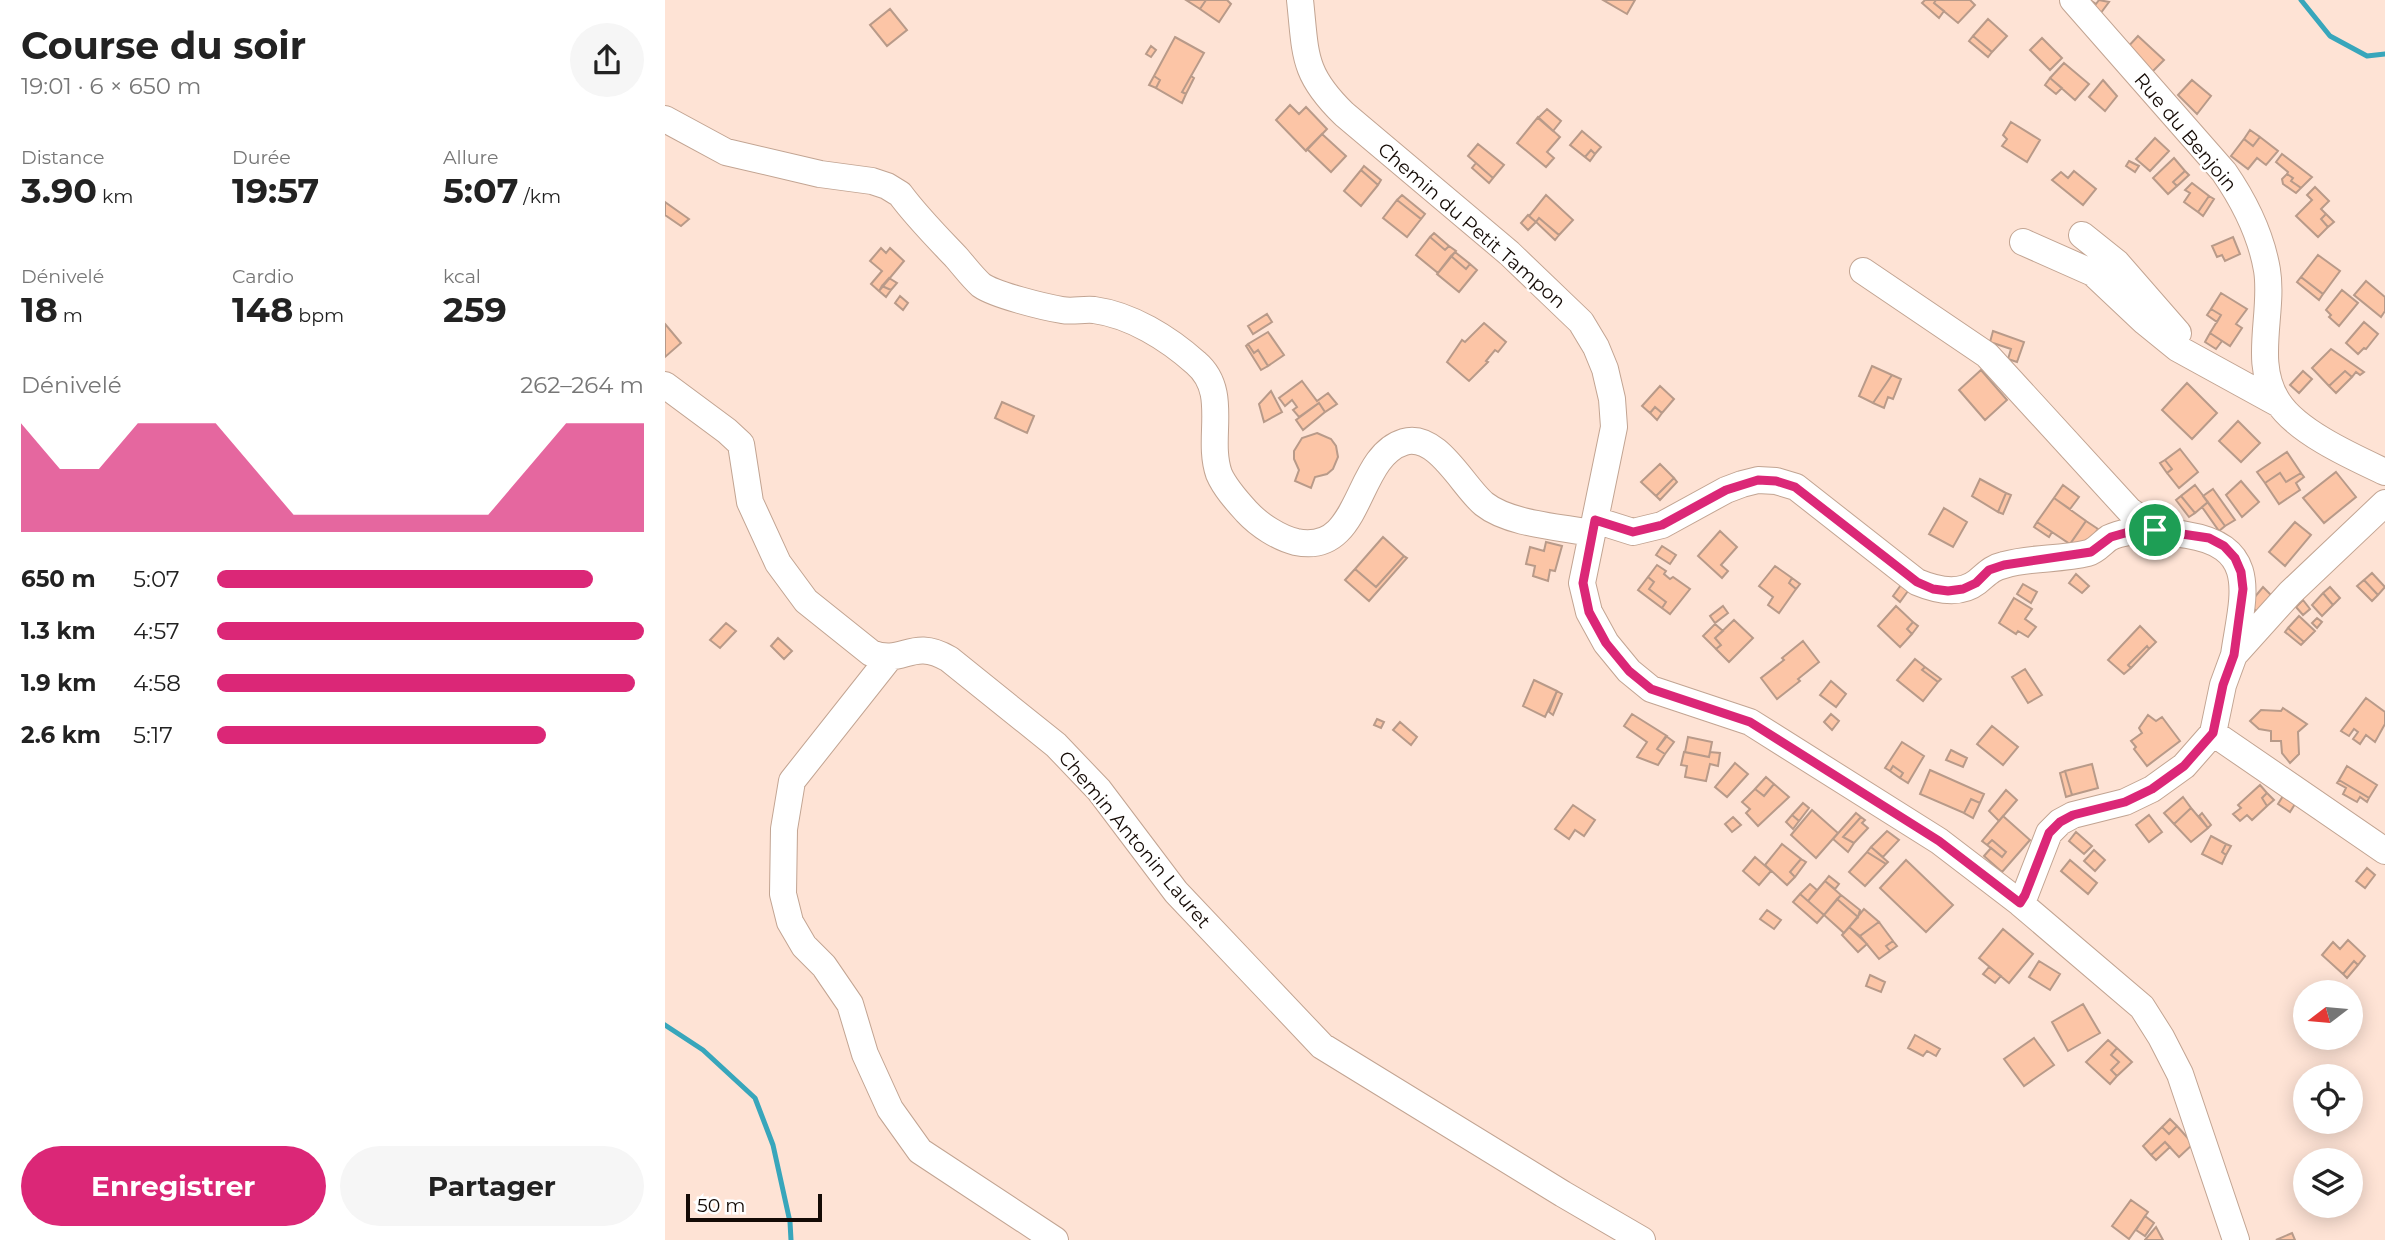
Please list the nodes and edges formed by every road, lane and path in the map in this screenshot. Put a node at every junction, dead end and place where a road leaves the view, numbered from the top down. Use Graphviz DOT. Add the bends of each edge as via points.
graph roads {
  1 [pos="1300,0"];
  2 [pos="2073,0"];
  3 [pos="665,119"];
  4 [pos="2082,235"];
  5 [pos="2024,242"];
  6 [pos="1863,271"];
  7 [pos="2199,359"];
  8 [pos="665,385"];
  9 [pos="2279,404"];
  10 [pos="2385,472"];
  11 [pos="2385,503"];
  12 [pos="1593,527"];
  13 [pos="2155,530"];
  14 [pos="2234,655"];
  15 [pos="890,657"];
  16 [pos="2213,733"];
  17 [pos="2385,851"];
  18 [pos="2020,903"];
  19 [pos="1055,1240"];
  20 [pos="1642,1240"];
  21 [pos="2236,1240"];
  1 -- 12 [label="street, Chemin du Petit Tampon" via="1306,55 1311,74 1324,93 1509,253 1581,322 1596,347 1612,399 1614,426"];
  2 -- 9 [label="street, Rue du Benjoin" via="2240,195 2267,271 2265,364"];
  3 -- 12 [label="street" via="726,152 887,186 983,286 1064,311 1120,316 1156,334 1206,374 1215,400 1219,474 1253,519 1280,536 1314,544 1339,533 1378,464 1392,449 1415,441 1428,445 1484,504 1498,512 1528,521"];
  4 -- 7 [label="street" via="2117,263"];
  5 -- 7 [label="street" via="2093,273 2177,348"];
  6 -- 13 [label="street" via="1987,355 2129,510"];
  7 -- 9 [label="street"];
  8 -- 15 [label="street" via="741,444 750,502 778,563 806,601 871,653"];
  9 -- 10 [label="street, Rue du Benjoin" via="2311,432"];
  11 -- 14 [label="street" via="2290,593"];
  12 -- 13 [label="street" via="1633,532 1662,525 1726,490 1758,480 1776,481 1795,487 1917,582 1948,591 1976,583 1989,570 2004,565 2091,552 2111,537"];
  12 -- 18 [label="street, Chemin du Petit Tampon" via="1583,583 1589,612 1629,671 1651,689 1750,722 1939,841"];
  13 -- 14 [label="street" via="2209,538 2235,558 2243,589"];
  14 -- 16 [label="street"];
  15 -- 19 [label="street" via="792,781 784,829 783,894 790,922 850,1004 865,1054 890,1109 920,1151"];
  15 -- 20 [label="street, Chemin Antonin Lauret" via="923,649 937,652 1056,745 1099,790 1176,892 1322,1045"];
  16 -- 17 [label="street"];
  16 -- 18 [label="street" via="2184,766 2152,789 2060,822 2049,833"];
  18 -- 21 [label="street, Chemin du Petit Tampon" via="2149,1017 2180,1074"];
}
